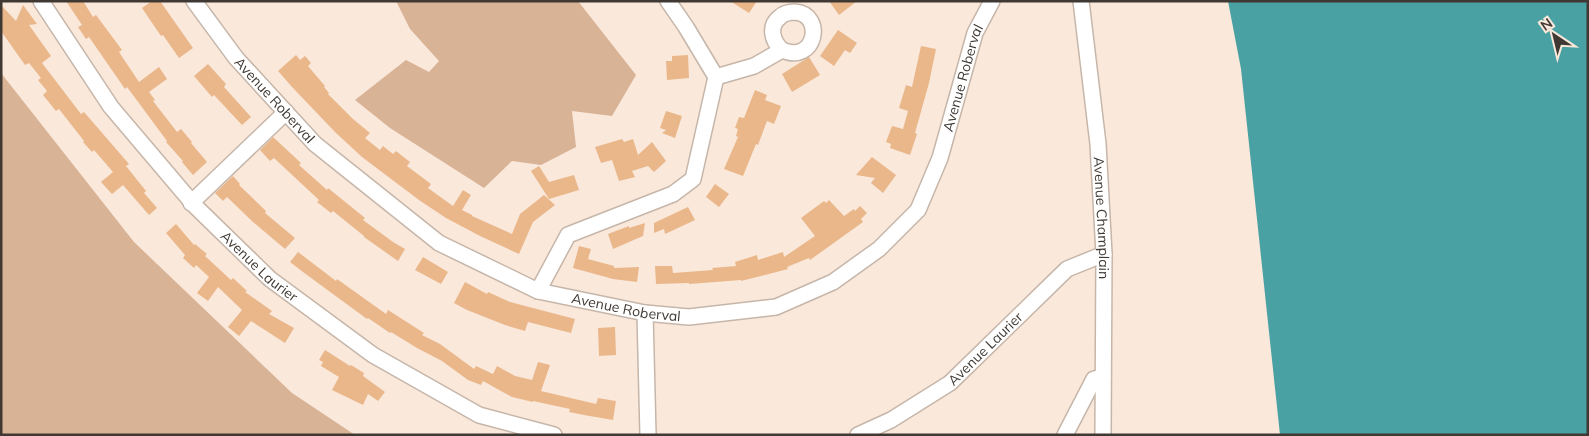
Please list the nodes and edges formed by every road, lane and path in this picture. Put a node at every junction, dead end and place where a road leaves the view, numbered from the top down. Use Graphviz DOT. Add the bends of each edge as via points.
graph roads {
  1 [pos="41,1"];
  2 [pos="194,1"];
  3 [pos="668,1"];
  4 [pos="992,1"];
  5 [pos="1081,1"];
  6 [pos="782,50"];
  7 [pos="716,78"];
  8 [pos="286,112"];
  9 [pos="191,203"];
  10 [pos="1104,254"];
  11 [pos="538,292"];
  12 [pos="645,313"];
  13 [pos="1103,377"];
  14 [pos="554,435"];
  15 [pos="648,435"];
  16 [pos="858,435"];
  17 [pos="1064,435"];
  18 [pos="1103,435"];
  1 -- 9 [label="street, Avenue Laurier" via="111,107"];
  2 -- 8 [label="street, Avenue Roberval" via="236,58"];
  3 -- 7 [label="street"];
  4 -- 12 [label="street, Avenue Roberval" via="975,33 940,158 918,210 879,249 833,282 776,307 689,317"];
  5 -- 10 [label="street, Avenue Champlain" via="1098,144"];
  6 -- 7 [label="street" via="754,66"];
  7 -- 11 [label="street" via="693,179 673,194 568,234"];
  8 -- 9 [label="street"];
  8 -- 11 [label="street, Avenue Roberval" via="315,144 439,244"];
  9 -- 14 [label="street, Avenue Laurier" via="270,279 373,355 479,416"];
  10 -- 13 [label="street, Avenue Champlain"];
  10 -- 16 [label="street, Avenue Laurier" via="1067,269 950,383 891,420"];
  11 -- 12 [label="street, Avenue Roberval"];
  12 -- 15 [label="street"];
  13 -- 17 [label="street" via="1094,379"];
  13 -- 18 [label="street, Avenue Champlain"];
}
